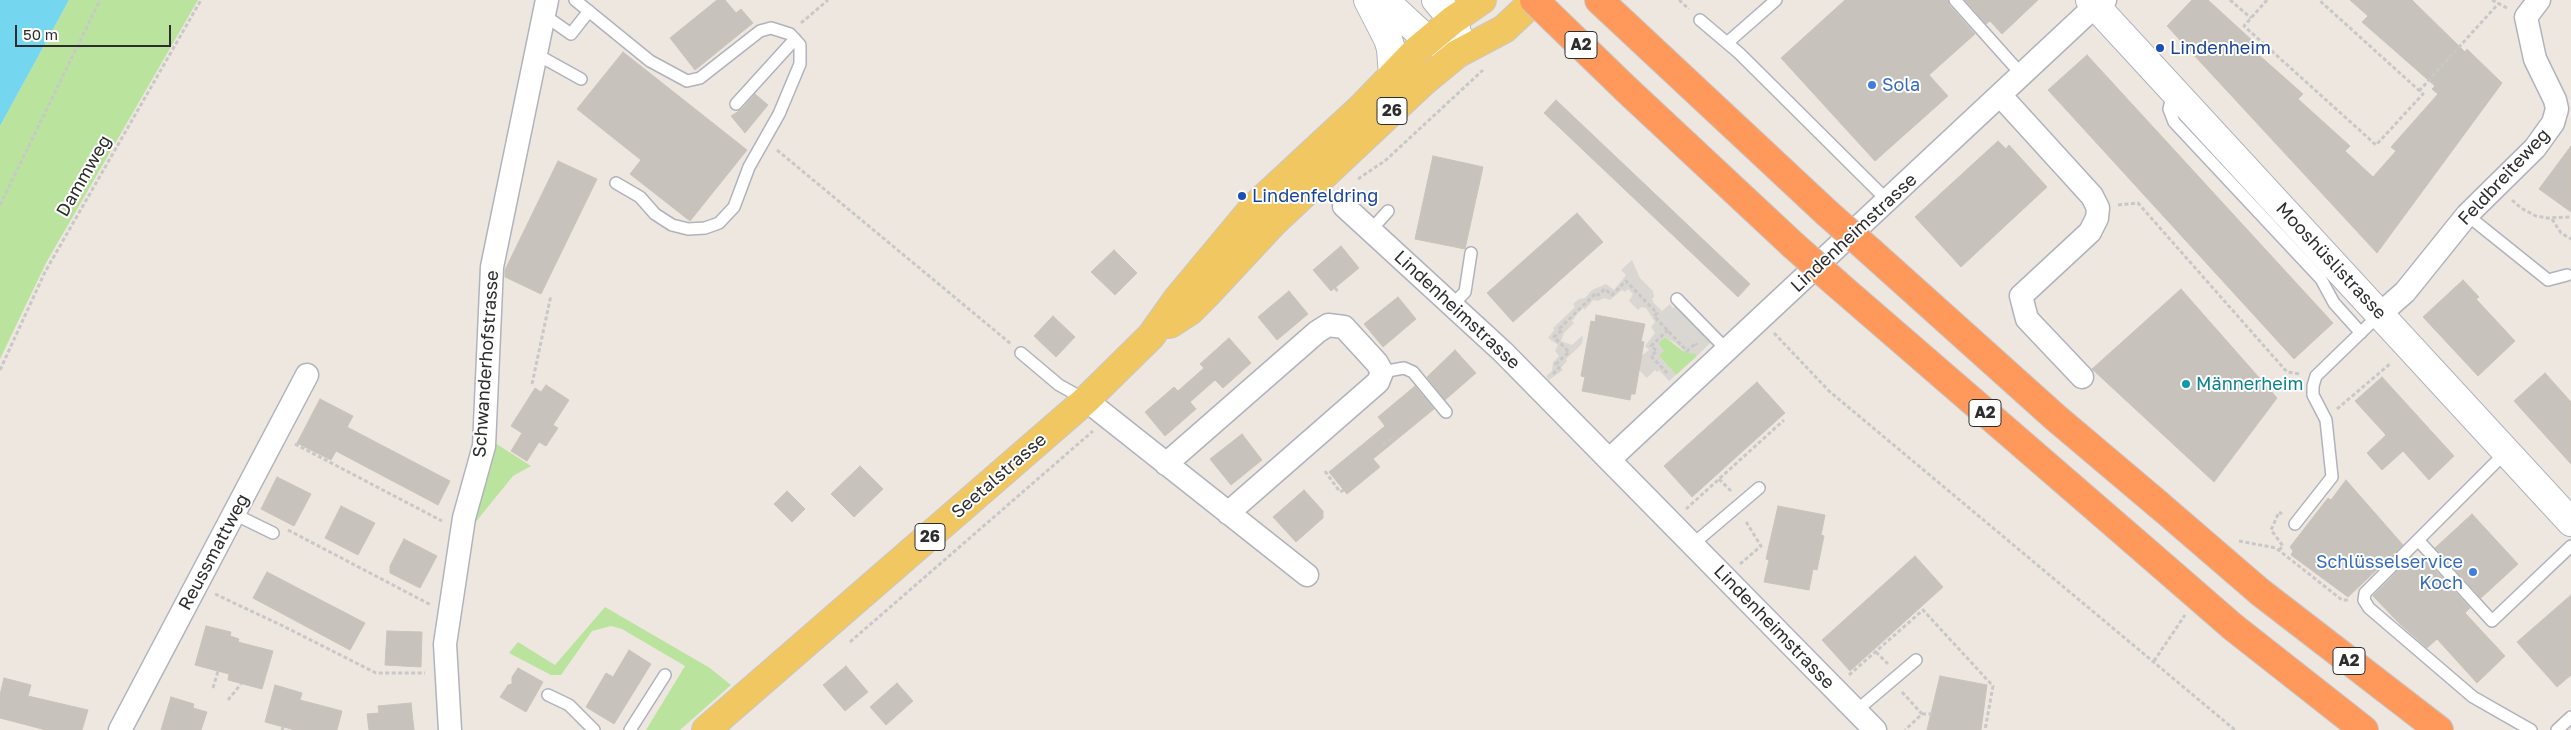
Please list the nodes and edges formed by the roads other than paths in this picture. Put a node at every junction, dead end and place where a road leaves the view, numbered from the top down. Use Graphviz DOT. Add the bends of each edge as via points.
graph roads {
  1 [pos="575,0"];
  2 [pos="1368,0"];
  3 [pos="1384,0"];
  4 [pos="1482,0"];
  5 [pos="1534,0"];
  6 [pos="1599,0"];
  7 [pos="1776,0"];
  8 [pos="1955,0"];
  9 [pos="2097,2"];
  10 [pos="1448,7"];
  11 [pos="546,8"];
  12 [pos="2532,9"];
  13 [pos="589,11"];
  14 [pos="1700,20"];
  15 [pos="792,37"];
  16 [pos="1430,39"];
  17 [pos="1727,43"];
  18 [pos="536,54"];
  19 [pos="1458,54"];
  20 [pos="1392,75"];
  21 [pos="2022,75"];
  22 [pos="581,79"];
  23 [pos="2173,90"];
  24 [pos="2000,95"];
  25 [pos="736,104"];
  26 [pos="2564,109"];
  27 [pos="616,184"];
  28 [pos="1888,201"];
  29 [pos="1344,206"];
  30 [pos="1388,212"];
  31 [pos="2467,216"];
  32 [pos="1370,231"];
  33 [pos="1471,253"];
  34 [pos="2567,275"];
  35 [pos="1677,298"];
  36 [pos="1452,306"];
  37 [pos="2380,314"];
  38 [pos="2361,333"];
  39 [pos="1151,336"];
  40 [pos="1728,351"];
  41 [pos="1021,352"];
  42 [pos="1382,372"];
  43 [pos="307,375"];
  44 [pos="2082,377"];
  45 [pos="1086,400"];
  46 [pos="1446,412"];
  47 [pos="2506,452"];
  48 [pos="1610,459"];
  49 [pos="1166,464"];
  50 [pos="1759,488"];
  51 [pos="1228,513"];
  52 [pos="234,514"];
  53 [pos="2571,522"];
  54 [pos="2295,524"];
  55 [pos="273,533"];
  56 [pos="2418,540"];
  57 [pos="1693,544"];
  58 [pos="2571,546"];
  59 [pos="1307,575"];
  60 [pos="1916,660"];
  61 [pos="665,675"];
  62 [pos="548,695"];
  63 [pos="1856,711"];
  64 [pos="2571,717"];
  65 [pos="120,730"];
  66 [pos="450,730"];
  67 [pos="594,730"];
  68 [pos="630,730"];
  69 [pos="706,730"];
  70 [pos="1875,730"];
  71 [pos="2364,730"];
  72 [pos="2439,730"];
  73 [pos="2531,730"];
  74 [pos="2557,730"];
  1 -- 13 [label="lane"];
  2 -- 20 [label="street" via="1388,39"];
  3 -- 16 [label="street" via="1406,22"];
  4 -- 10 [label="main road, Seetalstrasse / 26"];
  5 -- 19 [label="main road, Seetalstrasse / 26" via="1504,28"];
  5 -- 71 [label="highway, A2, bridge" via="1837,284 2233,627"];
  6 -- 72 [label="highway, A2, bridge" via="1827,213 2056,418 2260,592"];
  7 -- 17 [label="lane"];
  8 -- 21 [label="lane"];
  9 -- 21 [label="street, Lindenheimstrasse"];
  9 -- 23 [label="street, Mooshüslistrasse"];
  10 -- 16 [label="main road, Seetalstrasse / 26"];
  10 -- 19 [label="street" via="1458,36"];
  11 -- 13 [label="lane" via="571,34"];
  11 -- 18 [label="street, Schwanderhofstrasse"];
  12 -- 26 [label="street, Feldbreiteweg" via="2535,59"];
  13 -- 15 [label="lane" via="650,61 687,80 700,78 760,31 771,28"];
  14 -- 17 [label="lane"];
  15 -- 25 [label="lane"];
  15 -- 27 [label="lane" via="800,45 800,64 779,114 749,167 734,207 719,223 688,229 672,224 655,214 640,197"];
  16 -- 19 [label="street"];
  16 -- 20 [label="main road, Seetalstrasse / 26"];
  17 -- 28 [label="lane"];
  18 -- 22 [label="lane"];
  18 -- 66 [label="street, Schwanderhofstrasse" via="492,267 484,446 462,532 445,644"];
  19 -- 39 [label="main road, Seetalstrasse / 26" via="1274,222 1190,311"];
  20 -- 39 [label="main road, Seetalstrasse / 26" via="1253,208 1178,298"];
  21 -- 24 [label="street, Lindenheimstrasse"];
  23 -- 37 [label="street, Mooshüslistrasse"];
  23 -- 38 [label="lane" via="2169,110 2174,122 2321,279 2334,303"];
  24 -- 28 [label="street, Lindenheimstrasse"];
  24 -- 44 [label="street" via="2092,196 2098,208 2090,232 2021,296 2027,320"];
  26 -- 31 [label="street, Feldbreiteweg" via="2535,148"];
  28 -- 40 [label="street, Lindenheimstrasse"];
  29 -- 32 [label="street, Lindenheimstrasse"];
  30 -- 32 [label="lane"];
  31 -- 34 [label="lane" via="2548,280"];
  31 -- 37 [label="street, Feldbreiteweg" via="2405,292"];
  32 -- 36 [label="street, Lindenheimstrasse"];
  33 -- 36 [label="lane" via="1465,292"];
  35 -- 40 [label="lane"];
  36 -- 48 [label="street, Lindenheimstrasse"];
  37 -- 38 [label="lane"];
  37 -- 47 [label="street, Mooshüslistrasse"];
  38 -- 54 [label="lane" via="2316,376 2312,386 2313,395 2326,420 2332,477"];
  39 -- 45 [label="main road, Seetalstrasse / 26"];
  40 -- 48 [label="street, Lindenheimstrasse"];
  41 -- 45 [label="lane" via="1059,385"];
  42 -- 46 [label="lane" via="1404,368 1413,372"];
  42 -- 49 [label="street" via="1344,327 1328,325"];
  42 -- 51 [label="street" via="1378,382"];
  43 -- 52 [label="street, Reussmattweg"];
  45 -- 49 [label="street"];
  45 -- 69 [label="main road, Seetalstrasse / 26"];
  47 -- 53 [label="street, Mooshüslistrasse"];
  47 -- 56 [label="lane"];
  48 -- 57 [label="street, Lindenheimstrasse"];
  49 -- 51 [label="street"];
  50 -- 57 [label="lane"];
  51 -- 59 [label="street"];
  52 -- 55 [label="lane"];
  52 -- 65 [label="street, Reussmattweg"];
  56 -- 58 [label="lane" via="2492,622"];
  56 -- 73 [label="lane" via="2365,593 2364,600 2369,608 2473,696"];
  57 -- 63 [label="street, Lindenheimstrasse"];
  60 -- 63 [label="lane"];
  61 -- 68 [label="lane"];
  62 -- 67 [label="lane" via="569,705"];
  63 -- 70 [label="street, Lindenheimstrasse"];
  64 -- 74 [label="lane"];
}
